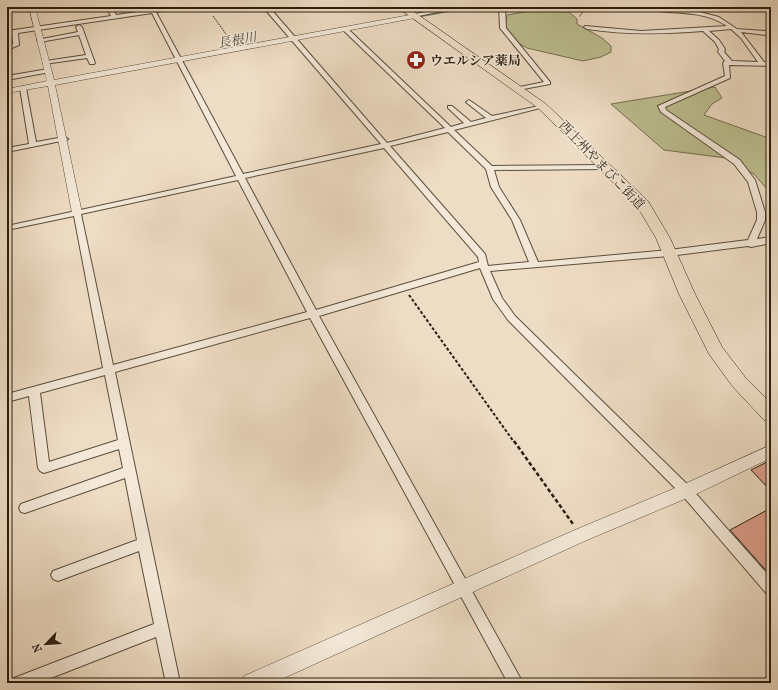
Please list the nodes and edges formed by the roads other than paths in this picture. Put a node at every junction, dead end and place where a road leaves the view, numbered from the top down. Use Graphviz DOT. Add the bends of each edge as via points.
graph roads {
  1 [pos="32,7"];
  2 [pos="109,7"];
  3 [pos="183,7"];
  4 [pos="266,7"];
  5 [pos="402,7"];
  6 [pos="461,7"];
  7 [pos="502,7"];
  8 [pos="646,7"];
  9 [pos="148,10"];
  10 [pos="414,16"];
  11 [pos="114,17"];
  12 [pos="79,26"];
  13 [pos="587,27"];
  14 [pos="36,28"];
  15 [pos="345,29"];
  16 [pos="704,29"];
  17 [pos="733,29"];
  18 [pos="771,31"];
  19 [pos="15,32"];
  20 [pos="7,33"];
  21 [pos="81,33"];
  22 [pos="294,39"];
  23 [pos="40,40"];
  24 [pos="7,48"];
  25 [pos="89,56"];
  26 [pos="178,60"];
  27 [pos="729,62"];
  28 [pos="92,63"];
  29 [pos="762,63"];
  30 [pos="771,64"];
  31 [pos="47,67"];
  32 [pos="7,78"];
  33 [pos="51,83"];
  34 [pos="23,88"];
  35 [pos="518,88"];
  36 [pos="7,91"];
  37 [pos="469,102"];
  38 [pos="542,106"];
  39 [pos="450,107"];
  40 [pos="491,119"];
  41 [pos="469,124"];
  42 [pos="450,129"];
  43 [pos="64,139"];
  44 [pos="386,144"];
  45 [pos="33,145"];
  46 [pos="7,150"];
  47 [pos="606,167"];
  48 [pos="490,168"];
  49 [pos="242,177"];
  50 [pos="77,213"];
  51 [pos="7,228"];
  52 [pos="770,242"];
  53 [pos="751,244"];
  54 [pos="670,253"];
  55 [pos="535,265"];
  56 [pos="483,267"];
  57 [pos="314,314"];
  58 [pos="108,369"];
  59 [pos="34,390"];
  60 [pos="7,398"];
  61 [pos="771,415"];
  62 [pos="124,443"];
  63 [pos="771,451"];
  64 [pos="130,471"];
  65 [pos="686,491"];
  66 [pos="25,508"];
  67 [pos="144,543"];
  68 [pos="58,574"];
  69 [pos="465,588"];
  70 [pos="771,588"];
  71 [pos="161,628"];
  72 [pos="19,683"];
  73 [pos="173,683"];
  74 [pos="251,683"];
  75 [pos="516,683"];
  1 -- 14 [label="street"];
  2 -- 11 [label="street"];
  3 -- 9 [label="street"];
  4 -- 22 [label="street"];
  5 -- 10 [label="highway, 西上州やまびこ街道"];
  6 -- 10 [label="street"];
  7 -- 35 [label="street" via="503,28 548,83"];
  8 -- 17 [label="street" via="707,15 721,20"];
  9 -- 11 [label="street"];
  9 -- 26 [label="street"];
  10 -- 15 [label="street"];
  10 -- 35 [label="highway, 西上州やまびこ街道"];
  11 -- 14 [label="street"];
  12 -- 21 [label="street"];
  13 -- 16 [label="street" via="628,32"];
  14 -- 19 [label="street"];
  14 -- 23 [label="street"];
  15 -- 22 [label="street"];
  15 -- 42 [label="street"];
  16 -- 17 [label="street"];
  16 -- 27 [label="street" via="716,41"];
  17 -- 18 [label="street" via="766,33"];
  17 -- 29 [label="street" via="746,41"];
  19 -- 20 [label="street"];
  19 -- 24 [label="street" via="16,45"];
  21 -- 23 [label="street"];
  21 -- 25 [label="street"];
  22 -- 26 [label="street"];
  22 -- 44 [label="street"];
  23 -- 31 [label="street"];
  25 -- 28 [label="street"];
  25 -- 31 [label="street"];
  26 -- 33 [label="street"];
  26 -- 49 [label="street"];
  27 -- 29 [label="street"];
  27 -- 53 [label="street" via="725,64 728,78 661,106 663,111 737,162 752,182 761,220"];
  29 -- 30 [label="street"];
  31 -- 32 [label="street"];
  31 -- 33 [label="street"];
  33 -- 34 [label="street"];
  33 -- 43 [label="street"];
  34 -- 36 [label="street"];
  34 -- 45 [label="street"];
  35 -- 38 [label="highway, 西上州やまびこ街道"];
  37 -- 40 [label="street"];
  38 -- 40 [label="street"];
  38 -- 47 [label="highway, 西上州やまびこ街道"];
  39 -- 41 [label="street"];
  40 -- 41 [label="street"];
  41 -- 42 [label="street"];
  42 -- 44 [label="street"];
  42 -- 48 [label="street"];
  43 -- 45 [label="street"];
  43 -- 50 [label="street"];
  44 -- 49 [label="street"];
  44 -- 56 [label="street" via="482,256"];
  45 -- 46 [label="street"];
  47 -- 48 [label="street"];
  47 -- 54 [label="highway, 西上州やまびこ街道" via="643,204"];
  48 -- 55 [label="street" via="495,187 516,220"];
  49 -- 50 [label="street"];
  49 -- 57 [label="street"];
  50 -- 51 [label="street"];
  50 -- 58 [label="street"];
  52 -- 53 [label="street"];
  53 -- 54 [label="street"];
  54 -- 55 [label="street"];
  54 -- 61 [label="highway, 西上州やまびこ街道" via="715,350 739,382"];
  55 -- 56 [label="street"];
  56 -- 57 [label="street"];
  56 -- 65 [label="street" via="487,281 514,322"];
  57 -- 58 [label="street"];
  57 -- 69 [label="street"];
  58 -- 59 [label="street"];
  58 -- 62 [label="street"];
  59 -- 60 [label="street"];
  59 -- 62 [label="street" via="44,468"];
  62 -- 64 [label="street"];
  63 -- 65 [label="street"];
  64 -- 66 [label="street"];
  64 -- 67 [label="street"];
  65 -- 69 [label="street"];
  65 -- 70 [label="street"];
  67 -- 68 [label="street"];
  67 -- 71 [label="street"];
  69 -- 74 [label="street"];
  69 -- 75 [label="street"];
  71 -- 72 [label="street"];
  71 -- 73 [label="street"];
}
